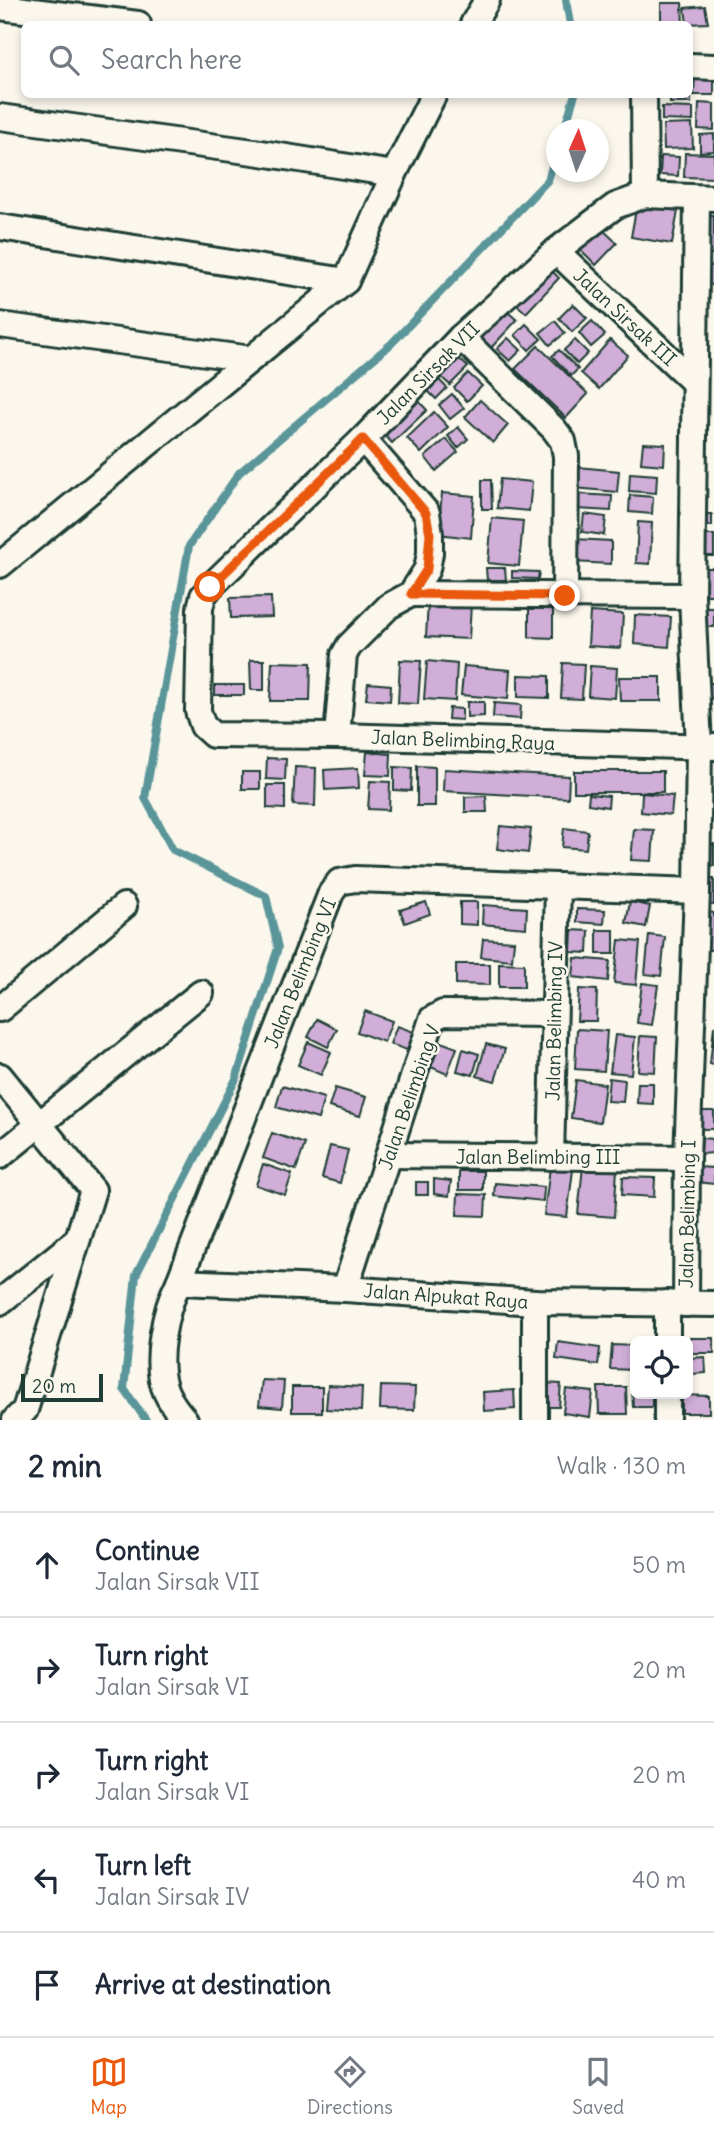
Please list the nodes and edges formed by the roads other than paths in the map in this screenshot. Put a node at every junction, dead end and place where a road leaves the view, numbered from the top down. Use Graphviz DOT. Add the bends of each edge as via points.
graph roads {
  1 [pos="487,0"];
  2 [pos="0,6"];
  3 [pos="115,21"];
  4 [pos="475,21"];
  5 [pos="693,66"];
  6 [pos="714,67"];
  7 [pos="432,98"];
  8 [pos="644,98"];
  9 [pos="0,117"];
  10 [pos="394,174"];
  11 [pos="645,195"];
  12 [pos="705,198"];
  13 [pos="0,227"];
  14 [pos="556,251"];
  15 [pos="346,281"];
  16 [pos="0,325"];
  17 [pos="461,337"];
  18 [pos="251,359"];
  19 [pos="694,382"];
  20 [pos="363,439"];
  21 [pos="0,565"];
  22 [pos="411,594"];
  23 [pos="565,596"];
  24 [pos="692,596"];
  25 [pos="213,735"];
  26 [pos="337,736"];
  27 [pos="706,747"];
  28 [pos="558,886"];
  29 [pos="697,891"];
  30 [pos="124,906"];
  31 [pos="201,993"];
  32 [pos="0,1009"];
  33 [pos="553,1014"];
  34 [pos="0,1076"];
  35 [pos="39,1124"];
  36 [pos="389,1155"];
  37 [pos="0,1156"];
  38 [pos="551,1157"];
  39 [pos="687,1158"];
  40 [pos="78,1240"];
  41 [pos="179,1282"];
  42 [pos="345,1289"];
  43 [pos="0,1302"];
  44 [pos="536,1302"];
  45 [pos="676,1303"];
  46 [pos="714,1304"];
  47 [pos="668,1336"];
  48 [pos="667,1399"];
  49 [pos="15,1420"];
  50 [pos="185,1420"];
  51 [pos="535,1420"];
  52 [pos="667,1420"];
  1 -- 4 [label="street"];
  2 -- 3 [label="street"];
  5 -- 6 [label="street"];
  7 -- 10 [label="street"];
  8 -- 11 [label="street"];
  9 -- 10 [label="street"];
  10 -- 15 [label="street"];
  11 -- 12 [label="street"];
  11 -- 14 [label="street, Jalan Sirsak VII" via="615,206"];
  12 -- 19 [label="street, Jalan Sirsak III"];
  13 -- 15 [label="street"];
  14 -- 17 [label="street, Jalan Sirsak VII"];
  14 -- 19 [label="street, Jalan Sirsak III"];
  15 -- 18 [label="street"];
  16 -- 18 [label="street"];
  17 -- 20 [label="street, Jalan Sirsak VII"];
  17 -- 23 [label="street" via="563,441"];
  18 -- 21 [label="street"];
  19 -- 24 [label="street, Jalan Sirsak III"];
  20 -- 22 [label="street" via="426,513 430,534 427,569"];
  20 -- 25 [label="street, Jalan Sirsak VII" via="203,596 198,711 203,726"];
  22 -- 23 [label="street"];
  22 -- 26 [label="street" via="389,606 344,655"];
  23 -- 24 [label="street"];
  24 -- 27 [label="street, Jalan Sirsak III"];
  25 -- 26 [label="street, Jalan Belimbing Raya"];
  26 -- 27 [label="street, Jalan Belimbing Raya"];
  27 -- 29 [label="street, Jalan Belimbing I"];
  28 -- 29 [label="street, Jalan Belimbing VI"];
  28 -- 33 [label="street, Jalan Belimbing IV"];
  28 -- 41 [label="street, Jalan Belimbing VI" via="340,882 331,892"];
  29 -- 39 [label="street, Jalan Belimbing I"];
  30 -- 32 [label="street"];
  31 -- 35 [label="street"];
  33 -- 36 [label="street, Jalan Belimbing V" via="443,1013 432,1019"];
  33 -- 38 [label="street, Jalan Belimbing IV"];
  34 -- 35 [label="street"];
  35 -- 37 [label="street"];
  35 -- 40 [label="street" via="93,1190"];
  36 -- 38 [label="street, Jalan Belimbing III"];
  36 -- 42 [label="street, Jalan Belimbing V"];
  38 -- 39 [label="street, Jalan Belimbing III"];
  39 -- 45 [label="street, Jalan Belimbing I"];
  40 -- 43 [label="street"];
  40 -- 49 [label="street" via="25,1410"];
  41 -- 42 [label="street, Jalan Alpukat Raya"];
  41 -- 50 [label="street" via="163,1332 162,1373 165,1391"];
  42 -- 44 [label="street, Jalan Alpukat Raya"];
  44 -- 45 [label="street, Jalan Alpukat Raya"];
  44 -- 51 [label="street"];
  45 -- 46 [label="street, Jalan Alpukat Raya"];
  45 -- 47 [label="street, Jalan Belimbing I"];
  48 -- 52 [label="street"];
}
